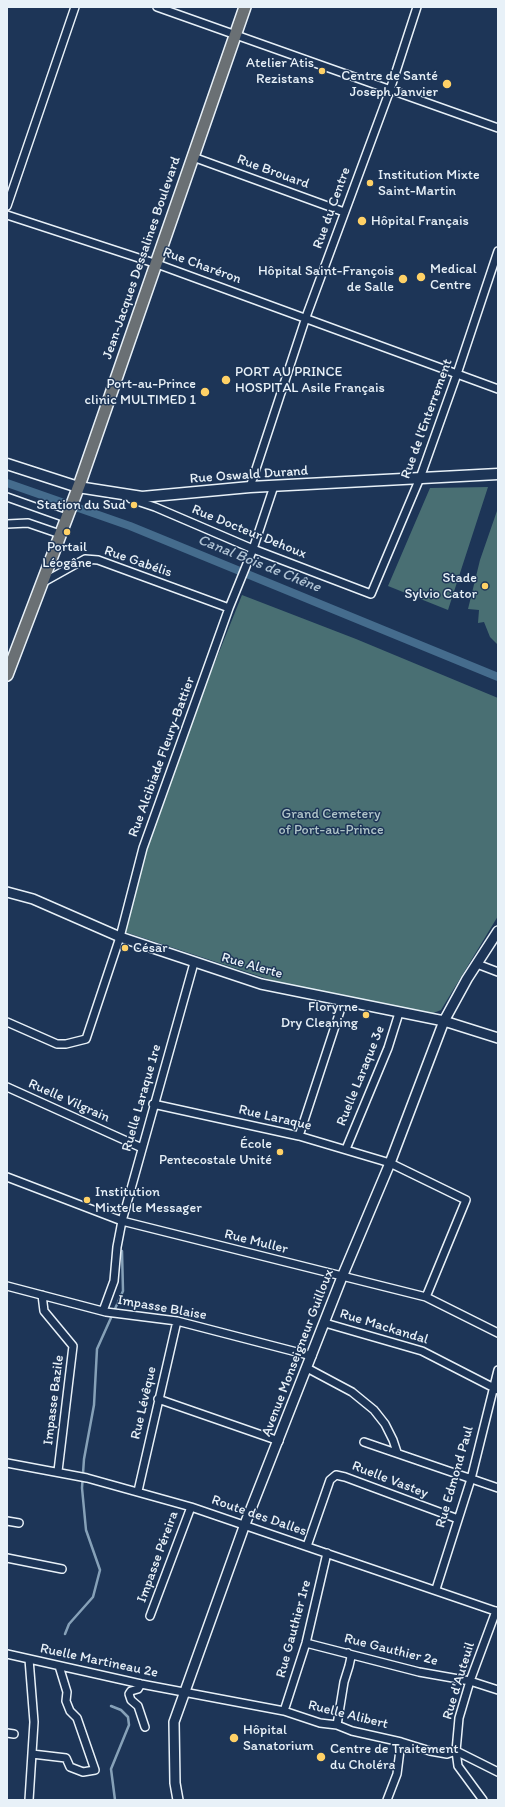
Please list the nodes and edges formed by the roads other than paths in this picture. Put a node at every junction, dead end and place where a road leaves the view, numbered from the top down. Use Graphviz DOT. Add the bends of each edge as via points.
graph roads {
  1 [pos="75,7"];
  2 [pos="157,7"];
  3 [pos="245,7"];
  4 [pos="417,7"];
  5 [pos="235,35"];
  6 [pos="390,90"];
  7 [pos="498,128"];
  8 [pos="193,157"];
  9 [pos="7,206"];
  10 [pos="344,212"];
  11 [pos="7,215"];
  12 [pos="498,251"];
  13 [pos="157,264"];
  14 [pos="306,317"];
  15 [pos="457,374"];
  16 [pos="498,389"];
  17 [pos="7,464"];
  18 [pos="498,474"];
  19 [pos="420,478"];
  20 [pos="274,486"];
  21 [pos="250,487"];
  22 [pos="77,491"];
  23 [pos="118,494"];
  24 [pos="7,496"];
  25 [pos="66,517"];
  26 [pos="7,524"];
  27 [pos="60,534"];
  28 [pos="252,548"];
  29 [pos="41,583"];
  30 [pos="371,594"];
  31 [pos="229,608"];
  32 [pos="7,675"];
  33 [pos="7,892"];
  34 [pos="498,931"];
  35 [pos="120,937"];
  36 [pos="194,963"];
  37 [pos="477,964"];
  38 [pos="498,972"];
  39 [pos="343,1002"];
  40 [pos="399,1013"];
  41 [pos="444,1021"];
  42 [pos="7,1022"];
  43 [pos="498,1038"];
  44 [pos="7,1087"];
  45 [pos="153,1104"];
  46 [pos="299,1136"];
  47 [pos="142,1148"];
  48 [pos="346,1149"];
  49 [pos="390,1163"];
  50 [pos="7,1177"];
  51 [pos="122,1221"];
  52 [pos="342,1277"];
  53 [pos="7,1286"];
  54 [pos="42,1295"];
  55 [pos="426,1297"];
  56 [pos="103,1311"];
  57 [pos="176,1321"];
  58 [pos="325,1323"];
  59 [pos="498,1333"];
  60 [pos="312,1356"];
  61 [pos="307,1368"];
  62 [pos="498,1370"];
  63 [pos="495,1389"];
  64 [pos="158,1399"];
  65 [pos="279,1441"];
  66 [pos="364,1442"];
  67 [pos="396,1452"];
  68 [pos="7,1463"];
  69 [pos="58,1471"];
  70 [pos="471,1479"];
  71 [pos="498,1488"];
  72 [pos="138,1491"];
  73 [pos="191,1507"];
  74 [pos="458,1519"];
  75 [pos="7,1521"];
  76 [pos="19,1523"];
  77 [pos="245,1524"];
  78 [pos="307,1546"];
  79 [pos="327,1553"];
  80 [pos="7,1558"];
  81 [pos="62,1569"];
  82 [pos="436,1590"];
  83 [pos="497,1612"];
  84 [pos="150,1616"];
  85 [pos="306,1643"];
  86 [pos="348,1653"];
  87 [pos="7,1654"];
  88 [pos="29,1659"];
  89 [pos="59,1666"];
  90 [pos="470,1681"];
  91 [pos="141,1684"];
  92 [pos="498,1690"];
  93 [pos="186,1692"];
  94 [pos="284,1711"];
  95 [pos="337,1725"];
  96 [pos="145,1727"];
  97 [pos="401,1742"];
  98 [pos="456,1751"];
  99 [pos="32,1754"];
  100 [pos="498,1772"];
  101 [pos="29,1800"];
  102 [pos="178,1800"];
  103 [pos="386,1800"];
  104 [pos="483,1800"];
  1 -- 9 [label="street"];
  2 -- 5 [label="street"];
  3 -- 5 [label="main road, Jean-Jacques Dessalines Boulevard"];
  4 -- 6 [label="street, Rue du Centre"];
  5 -- 6 [label="street"];
  5 -- 8 [label="main road, Jean-Jacques Dessalines Boulevard"];
  6 -- 7 [label="street"];
  6 -- 10 [label="street, Rue du Centre"];
  8 -- 10 [label="street, Rue Brouard"];
  8 -- 13 [label="main road, Jean-Jacques Dessalines Boulevard"];
  10 -- 14 [label="street, Rue du Centre"];
  11 -- 13 [label="street, Rue Charéron"];
  12 -- 15 [label="street, Rue de l'Enterrement"];
  13 -- 14 [label="street, Rue Charéron"];
  13 -- 22 [label="main road, Jean-Jacques Dessalines Boulevard"];
  14 -- 15 [label="street, Rue Charéron"];
  14 -- 21 [label="street, Rue du Centre"];
  15 -- 16 [label="street, Rue Charéron"];
  15 -- 19 [label="street, Rue de l'Enterrement"];
  17 -- 22 [label="main road, Rue Oswald Durand"];
  18 -- 19 [label="main road, Rue Oswald Durand"];
  19 -- 20 [label="main road, Rue Oswald Durand"];
  19 -- 30 [label="street, Rue de l'Enterrement"];
  20 -- 21 [label="main road, Rue Oswald Durand"];
  20 -- 28 [label="street, Rue Alcibiade Fleury-Battier"];
  21 -- 23 [label="main road, Rue Oswald Durand" via="142,497"];
  22 -- 23 [label="main road, Rue Oswald Durand"];
  22 -- 25 [label="main road, Jean-Jacques Dessalines Boulevard"];
  23 -- 28 [label="street, Rue Docteur Dehoux"];
  24 -- 25 [label="street"];
  25 -- 27 [label="main road, Jean-Jacques Dessalines Boulevard"];
  26 -- 27 [label="street" via="28,523"];
  27 -- 29 [label="main road, Jean-Jacques Dessalines Boulevard"];
  28 -- 30 [label="street, Rue Docteur Dehoux"];
  28 -- 31 [label="street, Rue Alcibiade Fleury-Battier"];
  29 -- 31 [label="street, Rue Gabélis" via="85,559 98,560"];
  29 -- 32 [label="main road, Jean-Jacques Dessalines Boulevard"];
  31 -- 35 [label="street, Rue Alcibiade Fleury-Battier" via="143,848"];
  33 -- 35 [label="street, Rue Alerte" via="33,899"];
  34 -- 37 [label="street, Avenue Monseigneur Guilloux"];
  35 -- 36 [label="street, Rue Alerte"];
  35 -- 42 [label="street, Rue Alcibiade Fleury-Battier" via="86,1039 57,1044"];
  36 -- 39 [label="street, Rue Alerte" via="261,984"];
  36 -- 45 [label="street, Ruelle Laraque 1re"];
  37 -- 38 [label="street"];
  37 -- 41 [label="street, Avenue Monseigneur Guilloux"];
  39 -- 40 [label="street, Rue Alerte"];
  39 -- 46 [label="street"];
  40 -- 41 [label="street, Rue Alerte"];
  40 -- 48 [label="street, Ruelle Laraque 3e" via="388,1048"];
  41 -- 43 [label="street, Rue Alerte"];
  41 -- 49 [label="street, Avenue Monseigneur Guilloux"];
  44 -- 47 [label="street, Ruelle Vilgrain"];
  45 -- 46 [label="street, Rue Laraque"];
  45 -- 47 [label="street, Ruelle Laraque 1re"];
  46 -- 48 [label="street, Rue Laraque"];
  47 -- 51 [label="street, Ruelle Laraque 1re"];
  48 -- 49 [label="street, Rue Laraque"];
  49 -- 52 [label="street, Avenue Monseigneur Guilloux"];
  49 -- 55 [label="street, Rue Laraque" via="466,1200"];
  50 -- 51 [label="street, Rue Muller"];
  51 -- 52 [label="street, Rue Muller"];
  51 -- 56 [label="street, Ruelle Laraque 1re" via="114,1281"];
  52 -- 55 [label="street, Rue Muller"];
  52 -- 58 [label="street, Avenue Monseigneur Guilloux"];
  53 -- 54 [label="street, Impasse Blaise"];
  54 -- 56 [label="street, Impasse Blaise"];
  54 -- 69 [label="street, Impasse Bazile" via="44,1311 73,1346"];
  55 -- 59 [label="street, Rue Muller"];
  56 -- 57 [label="street, Impasse Blaise"];
  57 -- 60 [label="street, Impasse Blaise"];
  57 -- 64 [label="street, Rue Lévêque"];
  58 -- 60 [label="street, Avenue Monseigneur Guilloux"];
  58 -- 63 [label="street, Rue Mackandal" via="422,1351"];
  60 -- 61 [label="street, Avenue Monseigneur Guilloux"];
  61 -- 65 [label="street, Avenue Monseigneur Guilloux"];
  61 -- 67 [label="street" via="352,1392 374,1410 385,1424"];
  62 -- 63 [label="street, Rue Edmond Paul"];
  63 -- 70 [label="street, Rue Edmond Paul"];
  64 -- 65 [label="street"];
  64 -- 72 [label="street, Rue Lévêque"];
  65 -- 77 [label="street, Avenue Monseigneur Guilloux"];
  66 -- 67 [label="street"];
  67 -- 70 [label="street"];
  68 -- 69 [label="street, Route des Dalles"];
  69 -- 72 [label="street, Route des Dalles"];
  70 -- 71 [label="street"];
  70 -- 74 [label="street, Rue Edmond Paul"];
  72 -- 73 [label="street, Route des Dalles"];
  73 -- 77 [label="street, Route des Dalles"];
  73 -- 84 [label="street, Impasse Péreira"];
  74 -- 78 [label="street, Ruelle Vastey" via="336,1475 330,1480"];
  74 -- 82 [label="street, Rue Edmond Paul"];
  75 -- 76 [label="street"];
  77 -- 78 [label="street, Route des Dalles"];
  77 -- 93 [label="street, Avenue Monseigneur Guilloux"];
  78 -- 79 [label="street, Route des Dalles"];
  79 -- 82 [label="street, Route des Dalles"];
  79 -- 85 [label="street, Rue Gauthier 1re"];
  80 -- 81 [label="street"];
  82 -- 83 [label="street, Route des Dalles"];
  83 -- 90 [label="street, Rue d'Auteuil"];
  85 -- 86 [label="street, Rue Gauthier 2e"];
  85 -- 94 [label="street, Rue Gauthier 1re"];
  86 -- 90 [label="street, Rue Gauthier 2e" via="418,1672"];
  86 -- 95 [label="street" via="351,1657"];
  87 -- 88 [label="street, Ruelle Martineau 2e"];
  88 -- 89 [label="street, Ruelle Martineau 2e"];
  88 -- 99 [label="street" via="34,1722"];
  89 -- 91 [label="street, Ruelle Martineau 2e"];
  89 -- 99 [label="street" via="67,1692 66,1701 70,1711 77,1718 95,1770 83,1772 70,1767 66,1758"];
  90 -- 92 [label="street, Rue Gauthier 2e"];
  90 -- 98 [label="street, Rue d'Auteuil" via="459,1718"];
  91 -- 93 [label="street, Ruelle Martineau 2e"];
  91 -- 96 [label="street" via="129,1694 138,1706"];
  93 -- 94 [label="street, Ruelle Alibert"];
  93 -- 102 [label="street, Avenue Monseigneur Guilloux" via="174,1722 175,1782"];
  94 -- 95 [label="street, Ruelle Alibert"];
  95 -- 97 [label="street, Ruelle Alibert"];
  97 -- 98 [label="street, Ruelle Alibert" via="447,1754"];
  97 -- 103 [label="street" via="396,1774"];
  98 -- 100 [label="street, Ruelle Alibert"];
  98 -- 104 [label="street, Rue d'Auteuil" via="458,1766"];
  99 -- 101 [label="street"];
}
